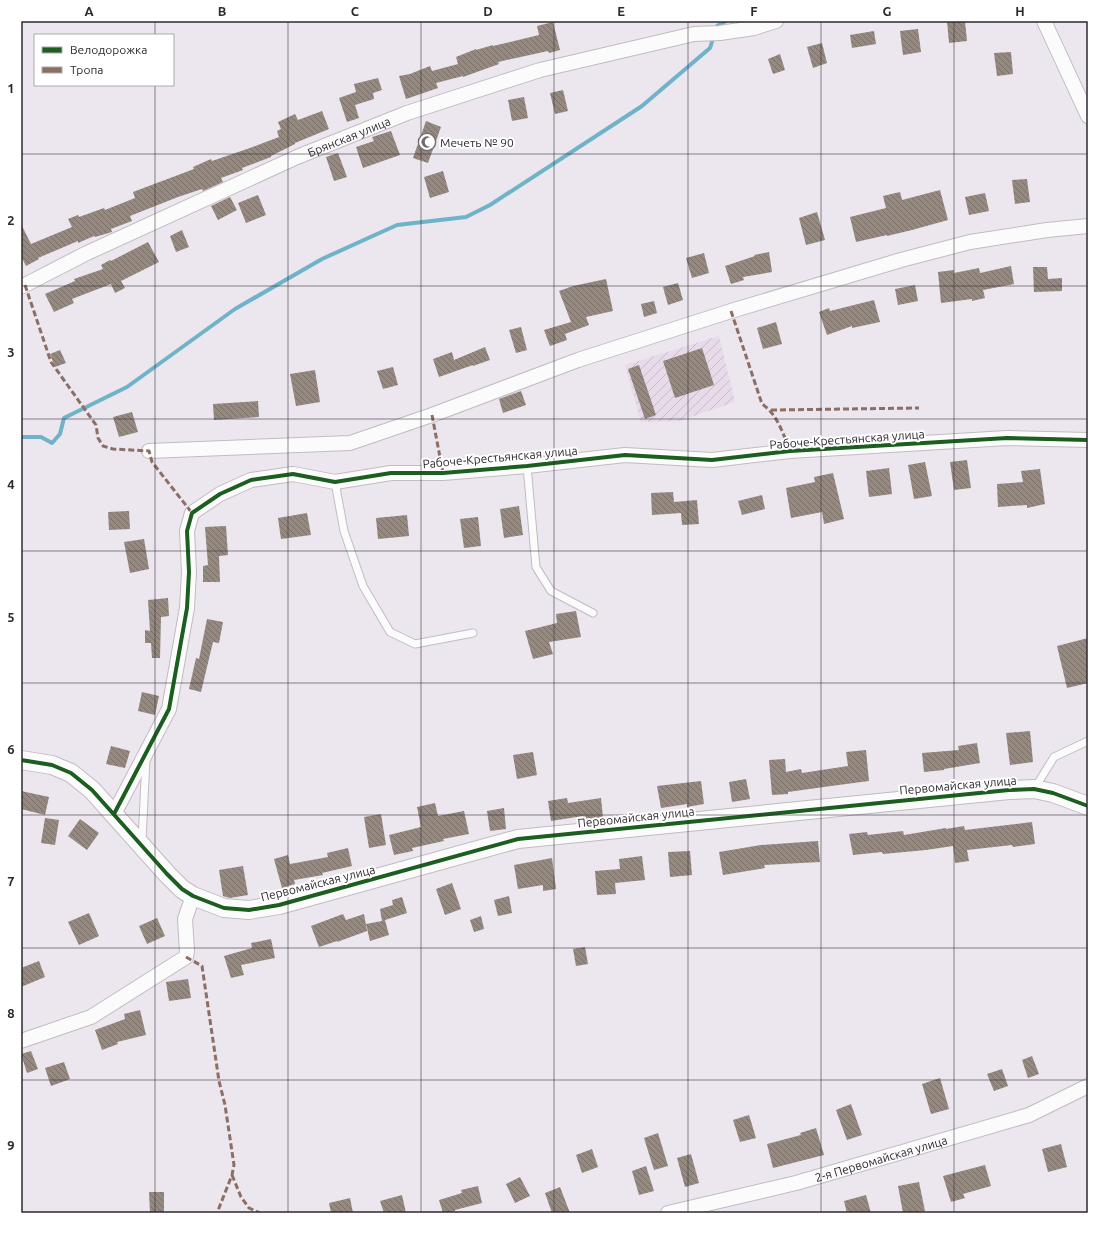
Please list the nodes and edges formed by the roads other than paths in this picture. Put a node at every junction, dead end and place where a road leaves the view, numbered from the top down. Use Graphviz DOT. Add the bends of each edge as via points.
graph roads {
  1 [pos="776,21"];
  2 [pos="1044,21"];
  3 [pos="695,27"];
  4 [pos="1088,116"];
  5 [pos="1088,226"];
  6 [pos="21,287"];
  7 [pos="1088,440"];
  8 [pos="149,450"];
  9 [pos="527,466"];
  10 [pos="335,482"];
  11 [pos="593,613"];
  12 [pos="473,633"];
  13 [pos="1088,741"];
  14 [pos="147,751"];
  15 [pos="21,760"];
  16 [pos="1034,789"];
  17 [pos="1088,806"];
  18 [pos="114,814"];
  19 [pos="142,845"];
  20 [pos="193,896"];
  21 [pos="21,1041"];
  22 [pos="1088,1086"];
  23 [pos="668,1213"];
  1 -- 3 [label="street, Брянская улица" via="754,28 720,33"];
  2 -- 4 [label="street"];
  3 -- 6 [label="street, Брянская улица" via="540,70 407,113 297,157 87,253"];
  5 -- 8 [label="street" via="970,242 902,260 578,360 350,443"];
  7 -- 9 [label="street, Рабоче-Крестьянская улица" via="1007,438 790,451 712,460 625,455"];
  9 -- 10 [label="street, Рабоче-Крестьянская улица" via="443,474 391,474"];
  9 -- 11 [label="lane" via="536,567 551,591"];
  10 -- 12 [label="lane" via="344,531 363,586 390,632 415,644"];
  10 -- 14 [label="street, Рабоче-Крестьянская улица" via="293,474 251,480 220,494 192,513 187,531 187,608 169,709"];
  13 -- 16 [label="lane" via="1054,757"];
  14 -- 18 [label="street, Рабоче-Крестьянская улица"];
  14 -- 19 [label="lane"];
  15 -- 18 [label="street, Первомайская улица" via="52,765 71,773 92,790"];
  16 -- 17 [label="street, Первомайская улица"];
  16 -- 20 [label="street, Первомайская улица" via="518,839 279,905 249,910 224,908"];
  18 -- 19 [label="street, Первомайская улица"];
  19 -- 20 [label="street, Первомайская улица" via="182,890"];
  20 -- 21 [label="street" via="185,919 186,957 91,1018"];
  22 -- 23 [label="street, 2-я Первомайская улица" via="1029,1115 796,1183"];
}
